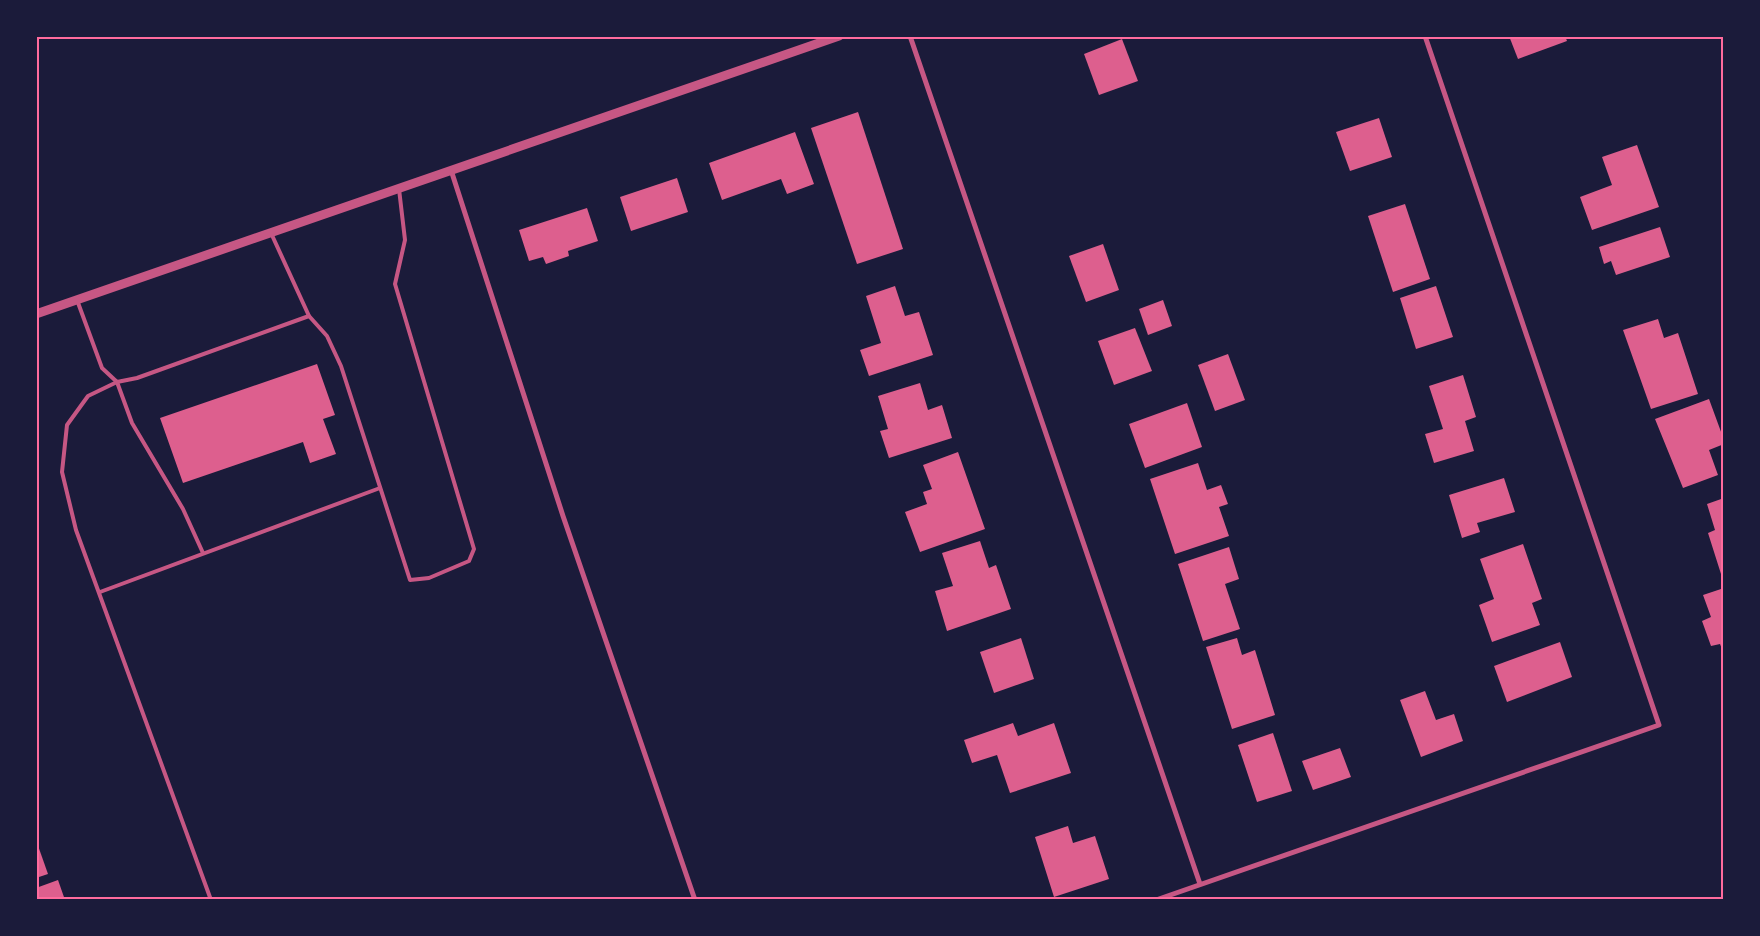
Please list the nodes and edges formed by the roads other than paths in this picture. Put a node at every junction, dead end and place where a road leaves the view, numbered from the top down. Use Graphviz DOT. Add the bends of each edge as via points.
graph roads {
  1 [pos="839,36"];
  2 [pos="910,36"];
  3 [pos="1425,36"];
  4 [pos="451,170"];
  5 [pos="398,189"];
  6 [pos="271,233"];
  7 [pos="76,300"];
  8 [pos="36,314"];
  9 [pos="309,316"];
  10 [pos="117,382"];
  11 [pos="380,488"];
  12 [pos="203,553"];
  13 [pos="100,592"];
  14 [pos="1200,884"];
  15 [pos="212,900"];
  16 [pos="695,900"];
  17 [pos="1156,900"];
  1 -- 4 [label="street"];
  2 -- 14 [label="street"];
  3 -- 14 [label="street" via="1659,725"];
  4 -- 5 [label="street"];
  4 -- 16 [label="street" via="563,516"];
  5 -- 6 [label="street"];
  5 -- 11 [label="lane" via="405,240 395,284 474,549 469,561 429,578 410,580"];
  6 -- 7 [label="street"];
  6 -- 9 [label="lane"];
  7 -- 8 [label="street"];
  7 -- 10 [label="lane" via="102,368"];
  9 -- 10 [label="lane" via="137,378"];
  9 -- 11 [label="lane" via="327,336 341,366"];
  10 -- 12 [label="lane" via="132,422 183,509"];
  10 -- 13 [label="lane" via="88,396 67,425 62,472 76,530"];
  11 -- 12 [label="lane"];
  12 -- 13 [label="lane"];
  13 -- 15 [label="lane"];
  14 -- 17 [label="street"];
}
